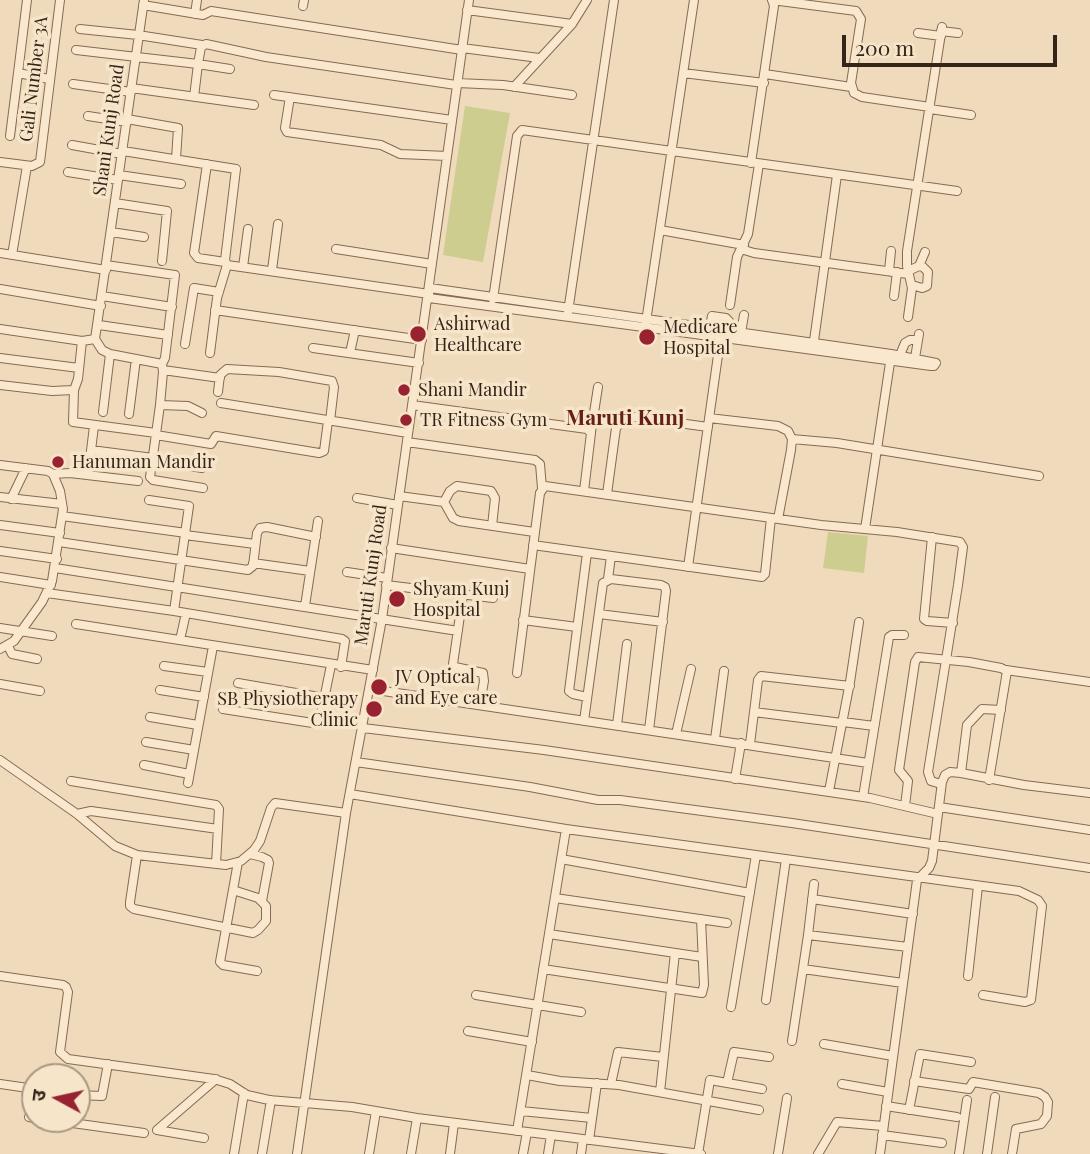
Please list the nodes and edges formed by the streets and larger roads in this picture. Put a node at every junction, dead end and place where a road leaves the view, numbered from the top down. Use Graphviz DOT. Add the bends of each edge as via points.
graph roads {
  1 [pos="27,0"];
  2 [pos="60,0"];
  3 [pos="197,0"];
  4 [pos="469,0"];
  5 [pos="587,0"];
  6 [pos="614,0"];
  7 [pos="694,0"];
  8 [pos="772,0"];
  9 [pos="143,2"];
  10 [pos="168,5"];
  11 [pos="467,10"];
  12 [pos="195,14"];
  13 [pos="572,24"];
  14 [pos="80,29"];
  15 [pos="941,32"];
  16 [pos="918,33"];
  17 [pos="958,33"];
  18 [pos="138,34"];
  19 [pos="202,45"];
  20 [pos="462,49"];
  21 [pos="76,50"];
  22 [pos="135,56"];
  23 [pos="539,58"];
  24 [pos="198,64"];
  25 [pos="230,69"];
  26 [pos="683,73"];
  27 [pos="18,74"];
  28 [pos="764,78"];
  29 [pos="49,79"];
  30 [pos="456,84"];
  31 [pos="72,85"];
  32 [pos="514,87"];
  33 [pos="851,87"];
  34 [pos="131,90"];
  35 [pos="274,95"];
  36 [pos="572,95"];
  37 [pos="194,97"];
  38 [pos="290,97"];
  39 [pos="254,105"];
  40 [pos="930,108"];
  41 [pos="971,115"];
  42 [pos="88,117"];
  43 [pos="452,120"];
  44 [pos="127,121"];
  45 [pos="10,136"];
  46 [pos="595,139"];
  47 [pos="72,145"];
  48 [pos="671,150"];
  49 [pos="123,152"];
  50 [pos="447,156"];
  51 [pos="176,159"];
  52 [pos="0,162"];
  53 [pos="755,163"];
  54 [pos="207,164"];
  55 [pos="27,166"];
  56 [pos="68,172"];
  57 [pos="837,174"];
  58 [pos="119,177"];
  59 [pos="181,184"];
  60 [pos="918,186"];
  61 [pos="957,191"];
  62 [pos="115,203"];
  63 [pos="278,224"];
  64 [pos="248,229"];
  65 [pos="660,230"];
  66 [pos="111,232"];
  67 [pos="144,237"];
  68 [pos="743,247"];
  69 [pos="336,249"];
  70 [pos="891,251"];
  71 [pos="925,252"];
  72 [pos="0,253"];
  73 [pos="12,255"];
  74 [pos="162,261"];
  75 [pos="825,262"];
  76 [pos="226,263"];
  77 [pos="432,264"];
  78 [pos="919,266"];
  79 [pos="106,267"];
  80 [pos="243,267"];
  81 [pos="272,270"];
  82 [pos="893,272"];
  83 [pos="908,273"];
  84 [pos="175,284"];
  85 [pos="912,285"];
  86 [pos="194,288"];
  87 [pos="0,289"];
  88 [pos="219,292"];
  89 [pos="429,293"];
  90 [pos="102,296"];
  91 [pos="894,296"];
  92 [pos="492,301"];
  93 [pos="730,305"];
  94 [pos="101,306"];
  95 [pos="172,307"];
  96 [pos="215,310"];
  97 [pos="568,312"];
  98 [pos="744,315"];
  99 [pos="908,317"];
  100 [pos="646,323"];
  101 [pos="99,325"];
  102 [pos="0,329"];
  103 [pos="355,330"];
  104 [pos="723,333"];
  105 [pos="741,333"];
  106 [pos="168,335"];
  107 [pos="95,339"];
  108 [pos="422,340"];
  109 [pos="82,341"];
  110 [pos="185,344"];
  111 [pos="813,347"];
  112 [pos="313,348"];
  113 [pos="210,353"];
  114 [pos="351,353"];
  115 [pos="110,354"];
  116 [pos="894,357"];
  117 [pos="0,358"];
  118 [pos="915,358"];
  119 [pos="136,359"];
  120 [pos="419,363"];
  121 [pos="162,367"];
  122 [pos="79,368"];
  123 [pos="220,379"];
  124 [pos="0,385"];
  125 [pos="598,387"];
  126 [pos="74,390"];
  127 [pos="218,392"];
  128 [pos="221,403"];
  129 [pos="160,405"];
  130 [pos="412,405"];
  131 [pos="103,412"];
  132 [pos="202,413"];
  133 [pos="130,414"];
  134 [pos="329,421"];
  135 [pos="708,422"];
  136 [pos="94,426"];
  137 [pos="590,432"];
  138 [pos="156,434"];
  139 [pos="408,437"];
  140 [pos="792,439"];
  141 [pos="91,450"];
  142 [pos="877,450"];
  143 [pos="153,459"];
  144 [pos="0,465"];
  145 [pos="26,468"];
  146 [pos="202,468"];
  147 [pos="54,474"];
  148 [pos="88,475"];
  149 [pos="1039,476"];
  150 [pos="138,481"];
  151 [pos="203,488"];
  152 [pos="542,488"];
  153 [pos="584,491"];
  154 [pos="607,494"];
  155 [pos="0,497"];
  156 [pos="357,498"];
  157 [pos="11,499"];
  158 [pos="149,500"];
  159 [pos="398,500"];
  160 [pos="444,502"];
  161 [pos="62,504"];
  162 [pos="695,507"];
  163 [pos="62,516"];
  164 [pos="775,518"];
  165 [pos="318,521"];
  166 [pos="0,525"];
  167 [pos="492,526"];
  168 [pos="864,529"];
  169 [pos="534,533"];
  170 [pos="185,534"];
  171 [pos="60,537"];
  172 [pos="316,537"];
  173 [pos="932,537"];
  174 [pos="256,544"];
  175 [pos="533,545"];
  176 [pos="391,548"];
  177 [pos="0,551"];
  178 [pos="587,552"];
  179 [pos="611,556"];
  180 [pos="181,560"];
  181 [pos="253,563"];
  182 [pos="56,564"];
  183 [pos="688,567"];
  184 [pos="530,569"];
  185 [pos="310,571"];
  186 [pos="347,572"];
  187 [pos="0,577"];
  188 [pos="608,579"];
  189 [pos="387,581"];
  190 [pos="178,586"];
  191 [pos="49,589"];
  192 [pos="463,595"];
  193 [pos="492,598"];
  194 [pos="304,606"];
  195 [pos="174,611"];
  196 [pos="186,613"];
  197 [pos="599,614"];
  198 [pos="382,620"];
  199 [pos="523,620"];
  200 [pos="663,621"];
  201 [pos="859,622"];
  202 [pos="953,623"];
  203 [pos="76,624"];
  204 [pos="577,626"];
  205 [pos="0,628"];
  206 [pos="22,631"];
  207 [pos="458,631"];
  208 [pos="904,635"];
  209 [pos="52,636"];
  210 [pos="180,640"];
  211 [pos="627,644"];
  212 [pos="213,646"];
  213 [pos="3,647"];
  214 [pos="37,659"];
  215 [pos="946,661"];
  216 [pos="331,665"];
  217 [pos="164,666"];
  218 [pos="341,667"];
  219 [pos="691,669"];
  220 [pos="373,670"];
  221 [pos="1006,670"];
  222 [pos="724,671"];
  223 [pos="208,672"];
  224 [pos="517,673"];
  225 [pos="1090,682"];
  226 [pos="238,683"];
  227 [pos="0,684"];
  228 [pos="850,686"];
  229 [pos="370,689"];
  230 [pos="160,690"];
  231 [pos="40,691"];
  232 [pos="204,697"];
  233 [pos="587,697"];
  234 [pos="325,698"];
  235 [pos="480,704"];
  236 [pos="223,709"];
  237 [pos="1001,710"];
  238 [pos="754,712"];
  239 [pos="150,717"];
  240 [pos="584,721"];
  241 [pos="843,722"];
  242 [pos="198,725"];
  243 [pos="617,726"];
  244 [pos="874,726"];
  245 [pos="363,728"];
  246 [pos="649,730"];
  247 [pos="676,734"];
  248 [pos="715,739"];
  249 [pos="146,742"];
  250 [pos="746,744"];
  251 [pos="194,750"];
  252 [pos="835,758"];
  253 [pos="0,760"];
  254 [pos="356,762"];
  255 [pos="868,763"];
  256 [pos="144,765"];
  257 [pos="961,773"];
  258 [pos="190,774"];
  259 [pos="735,779"];
  260 [pos="989,780"];
  261 [pos="71,781"];
  262 [pos="188,783"];
  263 [pos="941,783"];
  264 [pos="828,792"];
  265 [pos="1090,793"];
  266 [pos="350,794"];
  267 [pos="863,797"];
  268 [pos="905,806"];
  269 [pos="939,811"];
  270 [pos="346,813"];
  271 [pos="77,814"];
  272 [pos="218,829"];
  273 [pos="566,829"];
  274 [pos="1090,830"];
  275 [pos="935,844"];
  276 [pos="250,854"];
  277 [pos="136,855"];
  278 [pos="756,855"];
  279 [pos="561,859"];
  280 [pos="786,859"];
  281 [pos="238,862"];
  282 [pos="216,864"];
  283 [pos="1090,869"];
  284 [pos="918,877"];
  285 [pos="814,884"];
  286 [pos="978,886"];
  287 [pos="233,890"];
  288 [pos="750,893"];
  289 [pos="555,898"];
  290 [pos="812,900"];
  291 [pos="262,901"];
  292 [pos="913,914"];
  293 [pos="701,919"];
  294 [pos="727,923"];
  295 [pos="226,928"];
  296 [pos="549,934"];
  297 [pos="808,935"];
  298 [pos="908,947"];
  299 [pos="675,953"];
  300 [pos="702,957"];
  301 [pos="543,969"];
  302 [pos="803,969"];
  303 [pos="257,971"];
  304 [pos="0,976"];
  305 [pos="968,976"];
  306 [pos="903,984"];
  307 [pos="670,988"];
  308 [pos="476,995"];
  309 [pos="983,995"];
  310 [pos="766,1000"];
  311 [pos="537,1005"];
  312 [pos="731,1007"];
  313 [pos="581,1012"];
  314 [pos="468,1031"];
  315 [pos="792,1041"];
  316 [pos="532,1042"];
  317 [pos="824,1044"];
  318 [pos="893,1056"];
  319 [pos="663,1057"];
  320 [pos="769,1058"];
  321 [pos="971,1062"];
  322 [pos="108,1064"];
  323 [pos="527,1075"];
  324 [pos="216,1079"];
  325 [pos="914,1081"];
  326 [pos="597,1083"];
  327 [pos="727,1083"];
  328 [pos="0,1084"];
  329 [pos="611,1084"];
  330 [pos="842,1084"];
  331 [pos="21,1087"];
  332 [pos="762,1089"];
  333 [pos="660,1092"];
  334 [pos="888,1092"];
  335 [pos="244,1093"];
  336 [pos="91,1096"];
  337 [pos="995,1097"];
  338 [pos="787,1098"];
  339 [pos="271,1100"];
  340 [pos="967,1100"];
  341 [pos="306,1101"];
  342 [pos="707,1101"];
  343 [pos="886,1106"];
  344 [pos="760,1110"];
  345 [pos="909,1110"];
  346 [pos="376,1111"];
  347 [pos="521,1111"];
  348 [pos="957,1117"];
  349 [pos="417,1118"];
  350 [pos="592,1118"];
  351 [pos="454,1123"];
  352 [pos="91,1125"];
  353 [pos="883,1130"];
  354 [pos="517,1131"];
  355 [pos="527,1132"];
  356 [pos="144,1133"];
  357 [pos="551,1135"];
  358 [pos="204,1138"];
  359 [pos="586,1140"];
  360 [pos="942,1143"];
  361 [pos="618,1144"];
  362 [pos="234,1154"];
  363 [pos="262,1154"];
  364 [pos="297,1154"];
  365 [pos="369,1154"];
  366 [pos="411,1154"];
  367 [pos="450,1154"];
  368 [pos="523,1154"];
  369 [pos="548,1154"];
  370 [pos="581,1154"];
  371 [pos="617,1154"];
  372 [pos="699,1154"];
  373 [pos="778,1154"];
  374 [pos="818,1154"];
  375 [pos="880,1154"];
  376 [pos="959,1154"];
  377 [pos="987,1154"];
  378 [pos="1012,1154"];
  1 -- 27 [label="street"];
  2 -- 29 [label="street, Gali Number 3A"];
  3 -- 12 [label="street"];
  4 -- 11 [label="street, Maruti Kunj Road"];
  5 -- 13 [label="street"];
  6 -- 46 [label="street"];
  7 -- 26 [label="street"];
  8 -- 28 [label="street"];
  8 -- 33 [label="street" via="859,13"];
  9 -- 10 [label="street"];
  9 -- 18 [label="street, Shani Kunj Road"];
  10 -- 12 [label="street"];
  11 -- 13 [label="street"];
  11 -- 20 [label="street, Maruti Kunj Road"];
  12 -- 20 [label="street" via="211,11"];
  13 -- 23 [label="street"];
  14 -- 18 [label="street"];
  15 -- 16 [label="street"];
  15 -- 17 [label="street"];
  15 -- 40 [label="street"];
  18 -- 19 [label="street"];
  18 -- 22 [label="street, Shani Kunj Road"];
  19 -- 24 [label="street"];
  19 -- 30 [label="street"];
  20 -- 23 [label="street"];
  20 -- 30 [label="street, Maruti Kunj Road"];
  21 -- 22 [label="street"];
  22 -- 24 [label="street"];
  22 -- 34 [label="street, Shani Kunj Road"];
  23 -- 32 [label="street"];
  24 -- 25 [label="street"];
  24 -- 37 [label="street"];
  26 -- 28 [label="street"];
  26 -- 48 [label="street"];
  27 -- 29 [label="street"];
  27 -- 45 [label="street"];
  28 -- 33 [label="street"];
  28 -- 53 [label="street"];
  29 -- 55 [label="street, Gali Number 3A" via="40,162"];
  30 -- 32 [label="street"];
  30 -- 43 [label="street, Maruti Kunj Road"];
  31 -- 34 [label="street"];
  32 -- 36 [label="street"];
  33 -- 40 [label="street" via="859,97"];
  34 -- 37 [label="street"];
  34 -- 44 [label="street, Shani Kunj Road"];
  35 -- 38 [label="street"];
  37 -- 39 [label="street"];
  38 -- 43 [label="street"];
  38 -- 50 [label="street" via="287,132 381,145 400,154"];
  40 -- 41 [label="street"];
  40 -- 60 [label="street"];
  42 -- 44 [label="street"];
  43 -- 50 [label="street, Maruti Kunj Road"];
  44 -- 49 [label="street, Shani Kunj Road"];
  44 -- 51 [label="street" via="178,128"];
  46 -- 48 [label="street"];
  46 -- 92 [label="street" via="526,129 518,134"];
  46 -- 97 [label="street"];
  47 -- 49 [label="street"];
  48 -- 53 [label="street"];
  48 -- 65 [label="street"];
  49 -- 51 [label="street"];
  49 -- 58 [label="street, Shani Kunj Road"];
  50 -- 77 [label="street, Maruti Kunj Road"];
  51 -- 54 [label="street"];
  52 -- 55 [label="street, Gali Number 3A"];
  53 -- 57 [label="street"];
  53 -- 68 [label="street" via="750,227"];
  54 -- 76 [label="street" via="237,171"];
  54 -- 76 [label="street" via="194,253 198,258"];
  55 -- 73 [label="street"];
  56 -- 58 [label="street"];
  57 -- 60 [label="street"];
  57 -- 75 [label="street"];
  58 -- 59 [label="street"];
  58 -- 62 [label="street, Shani Kunj Road"];
  60 -- 61 [label="street"];
  60 -- 83 [label="street" via="906,257"];
  62 -- 66 [label="street, Shani Kunj Road"];
  62 -- 74 [label="street" via="167,211"];
  63 -- 81 [label="street"];
  64 -- 80 [label="street"];
  65 -- 68 [label="street"];
  65 -- 100 [label="street"];
  66 -- 67 [label="street"];
  66 -- 79 [label="street, Shani Kunj Road"];
  68 -- 75 [label="street" via="754,253"];
  68 -- 93 [label="street"];
  69 -- 77 [label="street"];
  70 -- 82 [label="street"];
  71 -- 78 [label="street"];
  72 -- 73 [label="street"];
  73 -- 79 [label="street"];
  75 -- 82 [label="street"];
  75 -- 111 [label="street"];
  76 -- 80 [label="street"];
  76 -- 88 [label="street"];
  77 -- 89 [label="street, Maruti Kunj Road"];
  78 -- 83 [label="street"];
  78 -- 85 [label="street" via="927,270 929,282 922,288"];
  79 -- 84 [label="street" via="174,275"];
  79 -- 90 [label="street, Shani Kunj Road"];
  80 -- 81 [label="street"];
  81 -- 89 [label="street"];
  82 -- 83 [label="street"];
  82 -- 91 [label="street"];
  83 -- 85 [label="street"];
  84 -- 86 [label="street"];
  84 -- 95 [label="street"];
  85 -- 99 [label="street"];
  86 -- 88 [label="street"];
  86 -- 110 [label="street"];
  87 -- 94 [label="street"];
  88 -- 96 [label="street"];
  89 -- 92 [label="street"];
  89 -- 108 [label="street, Maruti Kunj Road"];
  90 -- 94 [label="street, Shani Kunj Road"];
  90 -- 95 [label="street"];
  92 -- 97 [label="street"];
  94 -- 101 [label="street, Shani Kunj Road"];
  95 -- 106 [label="street"];
  96 -- 103 [label="street"];
  96 -- 113 [label="street"];
  97 -- 100 [label="street"];
  98 -- 105 [label="street"];
  100 -- 104 [label="street"];
  100 -- 104 [label="street"];
  101 -- 106 [label="street"];
  101 -- 107 [label="street, Shani Kunj Road"];
  102 -- 109 [label="street"];
  103 -- 108 [label="street"];
  103 -- 114 [label="street"];
  104 -- 105 [label="street"];
  104 -- 111 [label="street"];
  104 -- 135 [label="street"];
  105 -- 111 [label="street"];
  106 -- 121 [label="street"];
  107 -- 109 [label="street"];
  107 -- 115 [label="street"];
  108 -- 120 [label="street, Maruti Kunj Road"];
  109 -- 122 [label="street"];
  111 -- 116 [label="street"];
  112 -- 114 [label="street"];
  114 -- 120 [label="street"];
  115 -- 119 [label="street"];
  115 -- 131 [label="street"];
  116 -- 118 [label="street"];
  116 -- 118 [label="street" via="907,341 918,337"];
  116 -- 118 [label="street" via="935,366 936,361"];
  116 -- 142 [label="street"];
  117 -- 122 [label="street"];
  119 -- 121 [label="street"];
  119 -- 133 [label="street"];
  120 -- 130 [label="street, Maruti Kunj Road"];
  121 -- 123 [label="street"];
  121 -- 129 [label="street"];
  122 -- 126 [label="street"];
  123 -- 127 [label="street"];
  123 -- 134 [label="street" via="224,370 232,369 332,381"];
  124 -- 126 [label="street"];
  125 -- 137 [label="street"];
  126 -- 136 [label="street" via="73,422"];
  128 -- 134 [label="street"];
  129 -- 132 [label="street" via="188,406"];
  129 -- 138 [label="street"];
  130 -- 137 [label="street"];
  130 -- 139 [label="street, Maruti Kunj Road"];
  134 -- 138 [label="street" via="324,450 319,453 217,436 211,444"];
  134 -- 139 [label="street"];
  135 -- 140 [label="street" via="778,426"];
  135 -- 154 [label="street" via="624,420 616,428"];
  135 -- 162 [label="street"];
  136 -- 138 [label="street"];
  136 -- 141 [label="street"];
  137 -- 153 [label="street"];
  138 -- 143 [label="street"];
  139 -- 152 [label="street" via="538,461"];
  139 -- 159 [label="street, Maruti Kunj Road"];
  140 -- 142 [label="street"];
  140 -- 164 [label="street"];
  141 -- 143 [label="street"];
  141 -- 148 [label="street"];
  142 -- 149 [label="street"];
  142 -- 168 [label="street"];
  143 -- 146 [label="street"];
  143 -- 151 [label="street" via="152,479"];
  144 -- 145 [label="street"];
  145 -- 147 [label="street"];
  145 -- 157 [label="street"];
  147 -- 148 [label="street"];
  147 -- 161 [label="street"];
  148 -- 150 [label="street"];
  152 -- 153 [label="street"];
  152 -- 169 [label="street"];
  153 -- 154 [label="street"];
  154 -- 162 [label="street"];
  155 -- 157 [label="street"];
  156 -- 159 [label="street"];
  157 -- 161 [label="street"];
  158 -- 170 [label="street" via="189,506"];
  159 -- 160 [label="street"];
  159 -- 176 [label="street, Maruti Kunj Road"];
  160 -- 167 [label="street" via="455,520"];
  160 -- 167 [label="street" via="457,486 491,491 495,498"];
  161 -- 163 [label="street"];
  162 -- 164 [label="street"];
  162 -- 183 [label="street"];
  163 -- 170 [label="street"];
  163 -- 171 [label="street"];
  164 -- 168 [label="street"];
  164 -- 183 [label="street" via="763,576"];
  165 -- 172 [label="street"];
  166 -- 171 [label="street"];
  167 -- 169 [label="street"];
  168 -- 173 [label="street"];
  169 -- 175 [label="street"];
  170 -- 174 [label="street"];
  170 -- 180 [label="street"];
  171 -- 180 [label="street"];
  171 -- 182 [label="street"];
  172 -- 174 [label="street" via="263,527"];
  172 -- 185 [label="street"];
  173 -- 202 [label="street" via="963,545"];
  173 -- 202 [label="street" via="924,619"];
  174 -- 181 [label="street"];
  175 -- 178 [label="street"];
  175 -- 184 [label="street"];
  176 -- 184 [label="street"];
  176 -- 189 [label="street, Maruti Kunj Road"];
  177 -- 182 [label="street"];
  178 -- 179 [label="street"];
  178 -- 204 [label="street"];
  179 -- 183 [label="street"];
  179 -- 188 [label="street"];
  180 -- 181 [label="street" via="248,570"];
  180 -- 190 [label="street"];
  181 -- 185 [label="street"];
  182 -- 190 [label="street"];
  182 -- 191 [label="street"];
  184 -- 199 [label="street"];
  185 -- 194 [label="street"];
  186 -- 189 [label="street"];
  187 -- 191 [label="street"];
  188 -- 197 [label="street"];
  188 -- 200 [label="street" via="664,587"];
  189 -- 192 [label="street"];
  189 -- 198 [label="street, Maruti Kunj Road"];
  190 -- 194 [label="street"];
  190 -- 195 [label="street"];
  191 -- 195 [label="street"];
  191 -- 206 [label="street"];
  192 -- 193 [label="street"];
  192 -- 207 [label="street"];
  194 -- 198 [label="street"];
  195 -- 196 [label="street"];
  196 -- 210 [label="street"];
  196 -- 218 [label="street" via="342,639"];
  197 -- 200 [label="street"];
  197 -- 233 [label="street"];
  198 -- 207 [label="street"];
  198 -- 220 [label="street, Maruti Kunj Road"];
  199 -- 204 [label="street"];
  199 -- 224 [label="street"];
  200 -- 246 [label="street"];
  201 -- 228 [label="street"];
  202 -- 215 [label="street"];
  203 -- 210 [label="street"];
  204 -- 233 [label="street" via="569,691"];
  205 -- 206 [label="street"];
  206 -- 209 [label="street"];
  206 -- 213 [label="street"];
  207 -- 235 [label="street" via="453,664 482,673"];
  208 -- 244 [label="street" via="889,637"];
  210 -- 212 [label="street"];
  211 -- 243 [label="street"];
  212 -- 216 [label="street"];
  212 -- 223 [label="street"];
  213 -- 214 [label="street" via="12,654"];
  215 -- 221 [label="street"];
  215 -- 263 [label="street" via="928,772 931,781"];
  215 -- 268 [label="street" via="918,657 915,662 898,770 908,780"];
  216 -- 218 [label="street"];
  216 -- 234 [label="street"];
  217 -- 223 [label="street"];
  218 -- 220 [label="street"];
  219 -- 247 [label="street"];
  220 -- 229 [label="street, Maruti Kunj Road"];
  221 -- 225 [label="street"];
  221 -- 237 [label="street"];
  222 -- 248 [label="street"];
  223 -- 232 [label="street"];
  226 -- 234 [label="street"];
  227 -- 231 [label="street"];
  228 -- 238 [label="street" via="763,675 758,680"];
  228 -- 241 [label="street"];
  229 -- 235 [label="street"];
  229 -- 245 [label="street, Maruti Kunj Road"];
  230 -- 232 [label="street"];
  232 -- 242 [label="street"];
  233 -- 240 [label="street"];
  234 -- 236 [label="street" via="318,725"];
  235 -- 240 [label="street"];
  237 -- 257 [label="street" via="982,709 967,725"];
  237 -- 260 [label="street"];
  238 -- 241 [label="street"];
  238 -- 250 [label="street"];
  239 -- 242 [label="street"];
  240 -- 243 [label="street"];
  241 -- 244 [label="street"];
  241 -- 252 [label="street"];
  242 -- 251 [label="street"];
  243 -- 246 [label="street"];
  244 -- 255 [label="street"];
  245 -- 254 [label="street, Maruti Kunj Road"];
  245 -- 259 [label="street"];
  246 -- 247 [label="street"];
  247 -- 248 [label="street"];
  248 -- 250 [label="street"];
  249 -- 251 [label="street"];
  250 -- 252 [label="street"];
  250 -- 259 [label="street"];
  251 -- 258 [label="street"];
  252 -- 255 [label="street"];
  252 -- 264 [label="street"];
  253 -- 271 [label="street"];
  254 -- 266 [label="street, Maruti Kunj Road"];
  254 -- 275 [label="street" via="598,800"];
  255 -- 267 [label="street"];
  256 -- 258 [label="street"];
  257 -- 260 [label="street"];
  257 -- 263 [label="street" via="946,773"];
  258 -- 262 [label="street"];
  259 -- 264 [label="street"];
  260 -- 265 [label="street"];
  261 -- 272 [label="street" via="214,804"];
  263 -- 269 [label="street"];
  264 -- 267 [label="street"];
  266 -- 270 [label="street, Maruti Kunj Road"];
  266 -- 273 [label="street"];
  267 -- 268 [label="street"];
  268 -- 269 [label="street"];
  269 -- 274 [label="street"];
  269 -- 275 [label="street"];
  270 -- 276 [label="street" via="275,803"];
  270 -- 341 [label="street, Maruti Kunj Road"];
  271 -- 272 [label="street" via="91,811"];
  271 -- 277 [label="street" via="115,846"];
  272 -- 282 [label="street"];
  273 -- 278 [label="street"];
  273 -- 279 [label="street"];
  275 -- 283 [label="street"];
  275 -- 284 [label="street" via="930,864"];
  276 -- 281 [label="street"];
  276 -- 291 [label="street" via="269,863"];
  277 -- 282 [label="street"];
  277 -- 295 [label="street" via="132,908"];
  278 -- 280 [label="street"];
  278 -- 288 [label="street"];
  279 -- 288 [label="street"];
  279 -- 289 [label="street"];
  280 -- 284 [label="street"];
  280 -- 310 [label="street"];
  281 -- 282 [label="street"];
  281 -- 287 [label="street"];
  284 -- 286 [label="street"];
  284 -- 292 [label="street"];
  285 -- 290 [label="street"];
  286 -- 305 [label="street"];
  286 -- 309 [label="street" via="1026,893 1042,906 1031,1000"];
  287 -- 291 [label="street"];
  287 -- 295 [label="street"];
  288 -- 312 [label="street"];
  289 -- 293 [label="street"];
  289 -- 296 [label="street"];
  290 -- 292 [label="street"];
  290 -- 297 [label="street"];
  291 -- 295 [label="street" via="266,921 258,930"];
  292 -- 298 [label="street"];
  293 -- 294 [label="street"];
  293 -- 300 [label="street"];
  295 -- 303 [label="street" via="222,964"];
  296 -- 299 [label="street"];
  296 -- 301 [label="street"];
  297 -- 298 [label="street"];
  297 -- 302 [label="street"];
  298 -- 306 [label="street"];
  299 -- 300 [label="street"];
  299 -- 307 [label="street"];
  300 -- 307 [label="street" via="704,992"];
  301 -- 307 [label="street"];
  301 -- 311 [label="street"];
  302 -- 306 [label="street"];
  302 -- 315 [label="street"];
  304 -- 322 [label="street" via="64,986 68,992 61,1055"];
  306 -- 318 [label="street"];
  307 -- 319 [label="street"];
  308 -- 311 [label="street"];
  311 -- 313 [label="street"];
  311 -- 316 [label="street"];
  314 -- 316 [label="street"];
  316 -- 323 [label="street"];
  317 -- 318 [label="street"];
  318 -- 334 [label="street"];
  319 -- 329 [label="street" via="618,1052"];
  319 -- 333 [label="street"];
  320 -- 327 [label="street" via="734,1053"];
  321 -- 325 [label="street" via="920,1054"];
  322 -- 324 [label="street"];
  322 -- 336 [label="street" via="102,1096"];
  323 -- 326 [label="street"];
  323 -- 347 [label="street"];
  324 -- 335 [label="street"];
  324 -- 358 [label="street" via="157,1131"];
  325 -- 345 [label="street"];
  325 -- 378 [label="street" via="969,1089 974,1082 1045,1097 1047,1116 1041,1124 1016,1129"];
  326 -- 329 [label="street"];
  326 -- 350 [label="street"];
  327 -- 332 [label="street"];
  327 -- 342 [label="street" via="710,1080"];
  328 -- 331 [label="street"];
  329 -- 333 [label="street"];
  330 -- 334 [label="street"];
  333 -- 342 [label="street"];
  334 -- 343 [label="street"];
  335 -- 339 [label="street"];
  335 -- 362 [label="street"];
  337 -- 377 [label="street"];
  338 -- 373 [label="street"];
  339 -- 341 [label="street"];
  339 -- 363 [label="street"];
  340 -- 376 [label="street"];
  341 -- 346 [label="street"];
  341 -- 364 [label="street, Maruti Kunj Road"];
  342 -- 344 [label="street"];
  342 -- 372 [label="street"];
  343 -- 345 [label="street"];
  343 -- 353 [label="street"];
  345 -- 348 [label="street"];
  346 -- 349 [label="street"];
  346 -- 365 [label="street"];
  347 -- 350 [label="street"];
  347 -- 354 [label="street"];
  349 -- 351 [label="street"];
  349 -- 366 [label="street"];
  350 -- 359 [label="street"];
  351 -- 354 [label="street"];
  351 -- 367 [label="street"];
  352 -- 356 [label="street"];
  353 -- 360 [label="street"];
  353 -- 374 [label="street" via="837,1122"];
  353 -- 375 [label="street"];
  354 -- 355 [label="street"];
  355 -- 357 [label="street"];
  355 -- 368 [label="street"];
  357 -- 359 [label="street"];
  357 -- 369 [label="street"];
  359 -- 361 [label="street"];
  359 -- 370 [label="street"];
  361 -- 371 [label="street"];
  361 -- 372 [label="street"];
}
